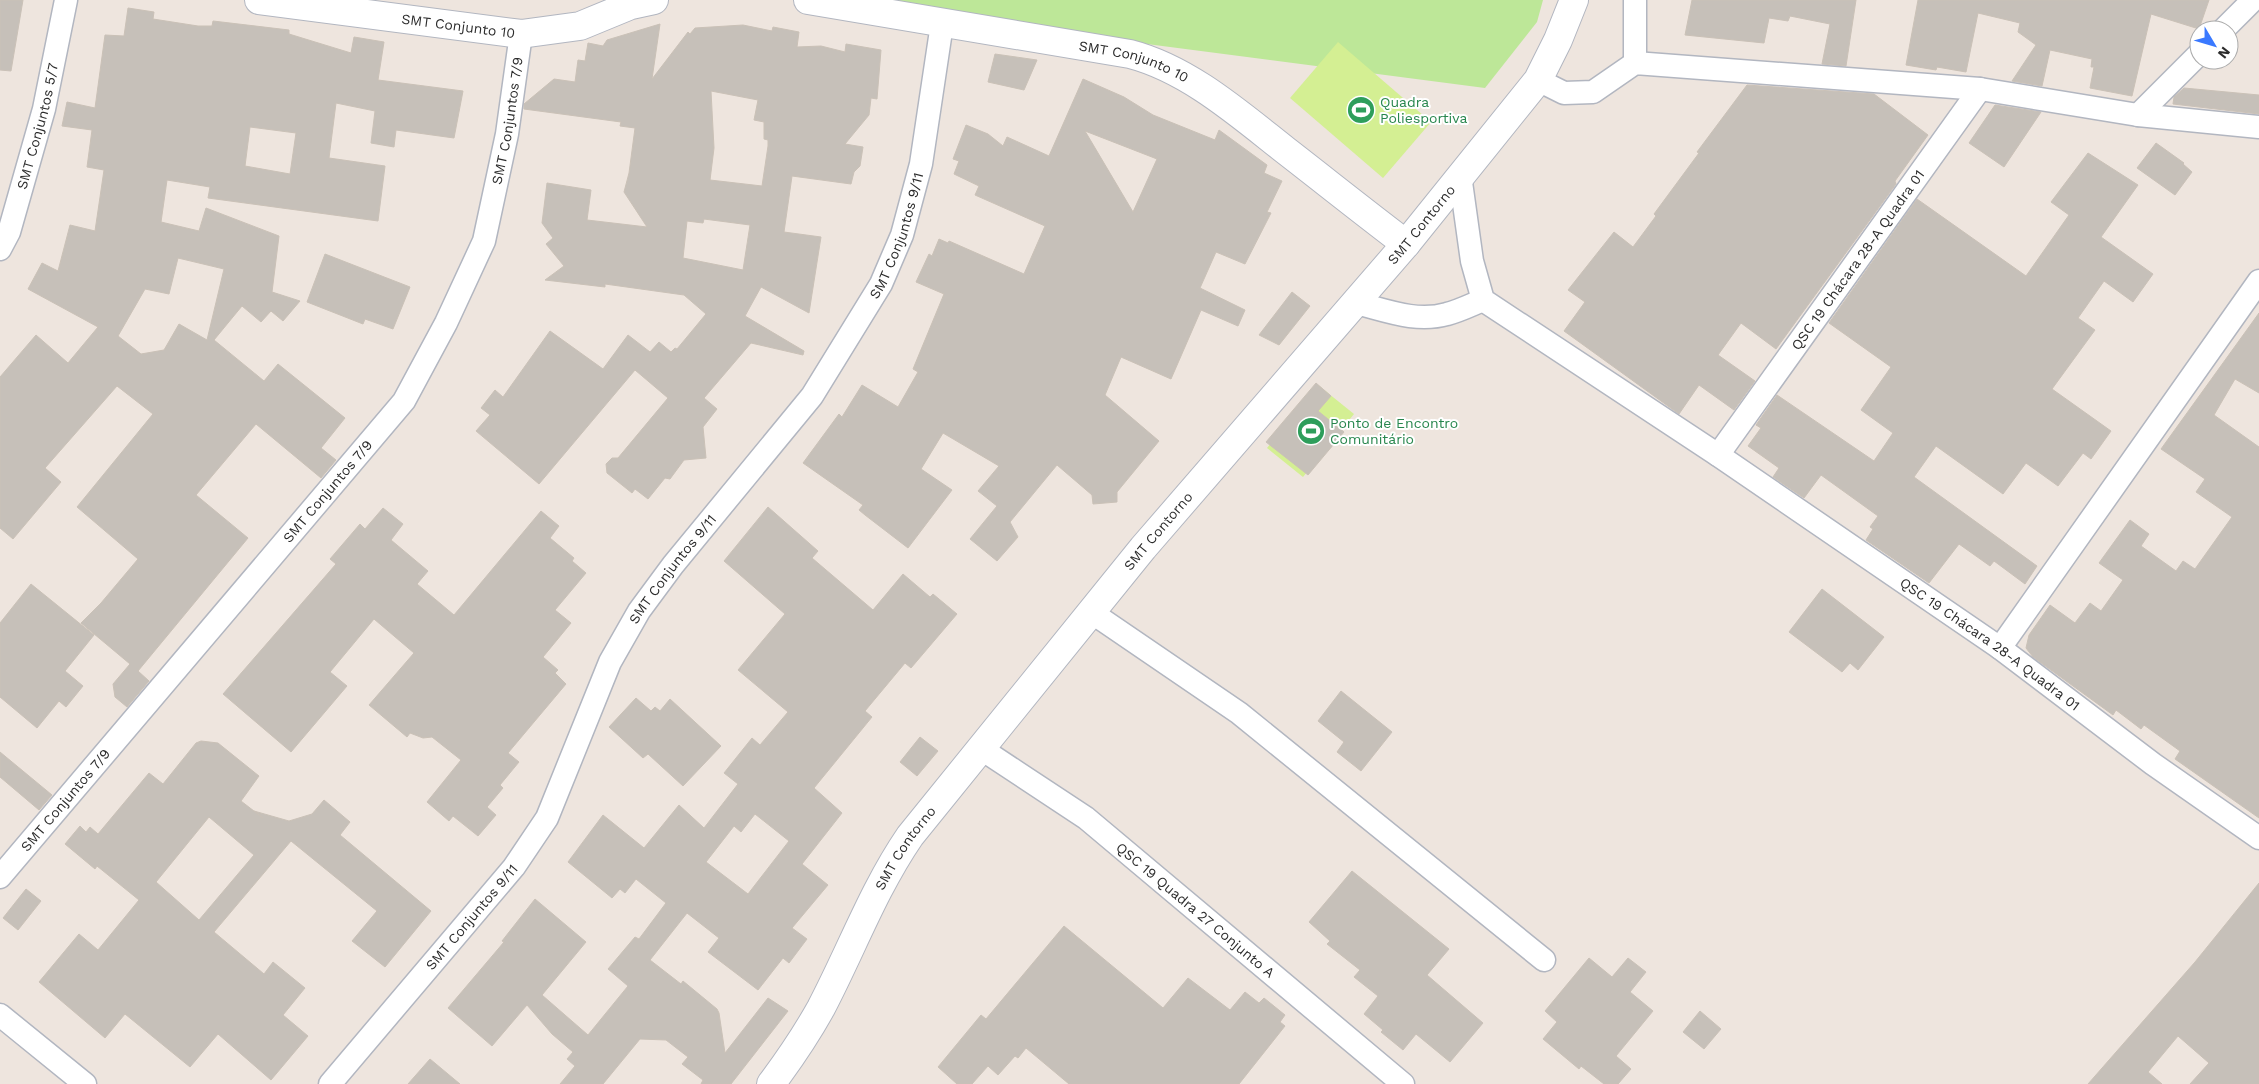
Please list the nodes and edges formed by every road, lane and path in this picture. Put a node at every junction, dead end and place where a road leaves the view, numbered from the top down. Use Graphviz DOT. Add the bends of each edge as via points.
graph roads {
  1 [pos="66,0"];
  2 [pos="259,0"];
  3 [pos="654,0"];
  4 [pos="808,0"];
  5 [pos="1574,0"];
  6 [pos="1635,0"];
  7 [pos="2253,0"];
  8 [pos="2233,20"];
  9 [pos="942,24"];
  10 [pos="521,34"];
  11 [pos="1635,63"];
  12 [pos="2189,64"];
  13 [pos="1538,80"];
  14 [pos="1980,89"];
  15 [pos="2138,115"];
  16 [pos="2259,127"];
  17 [pos="1460,175"];
  18 [pos="1406,244"];
  19 [pos="0,249"];
  20 [pos="2259,281"];
  21 [pos="1483,300"];
  22 [pos="1356,303"];
  23 [pos="1718,455"];
  24 [pos="1092,612"];
  25 [pos="2000,648"];
  26 [pos="980,748"];
  27 [pos="2259,838"];
  28 [pos="0,877"];
  29 [pos="1544,960"];
  30 [pos="0,1015"];
  31 [pos="1398,1082"];
  32 [pos="85,1084"];
  33 [pos="330,1084"];
  34 [pos="770,1084"];
  1 -- 19 [label="street, SMT Conjuntos 5/7" via="44,109 9,232"];
  2 -- 10 [label="street, SMT Conjunto 10"];
  3 -- 10 [label="street, SMT Conjunto 10" via="631,5 580,26"];
  4 -- 9 [label="street, SMT Conjunto 10"];
  5 -- 13 [label="street, SMT Contorno"];
  6 -- 11 [label="street"];
  7 -- 8 [label="street"];
  9 -- 18 [label="street, SMT Conjunto 10" via="1130,54 1179,72 1256,127"];
  9 -- 33 [label="street, SMT Conjuntos 9/11" via="921,164 902,235 881,284 812,396 672,566 639,611 610,662 547,818 514,867"];
  10 -- 28 [label="street, SMT Conjuntos 7/9" via="507,134 484,241 404,401"];
  11 -- 13 [label="street" via="1593,92 1564,93"];
  11 -- 14 [label="street"];
  12 -- 15 [label="street"];
  13 -- 17 [label="street, SMT Contorno"];
  14 -- 15 [label="street"];
  14 -- 23 [label="street, QSC 19 Chácara 28-A Quadra 01"];
  15 -- 16 [label="street"];
  17 -- 18 [label="street, SMT Contorno"];
  17 -- 21 [label="street" via="1472,261"];
  18 -- 22 [label="street, SMT Contorno"];
  20 -- 25 [label="street"];
  21 -- 22 [label="street" via="1428,318"];
  21 -- 23 [label="street, QSC 19 Chácara 28-A Quadra 01"];
  22 -- 24 [label="street, SMT Contorno" via="1196,486"];
  23 -- 25 [label="street, QSC 19 Chácara 28-A Quadra 01"];
  24 -- 26 [label="street, SMT Contorno"];
  24 -- 29 [label="street" via="1239,713"];
  25 -- 27 [label="street, QSC 19 Chácara 28-A Quadra 01" via="2153,764"];
  26 -- 31 [label="street, QSC 19 Quadra 27 Conjunto A" via="1086,818"];
  26 -- 34 [label="street, SMT Contorno" via="889,866 821,1008"];
  30 -- 32 [label="street"];
}
